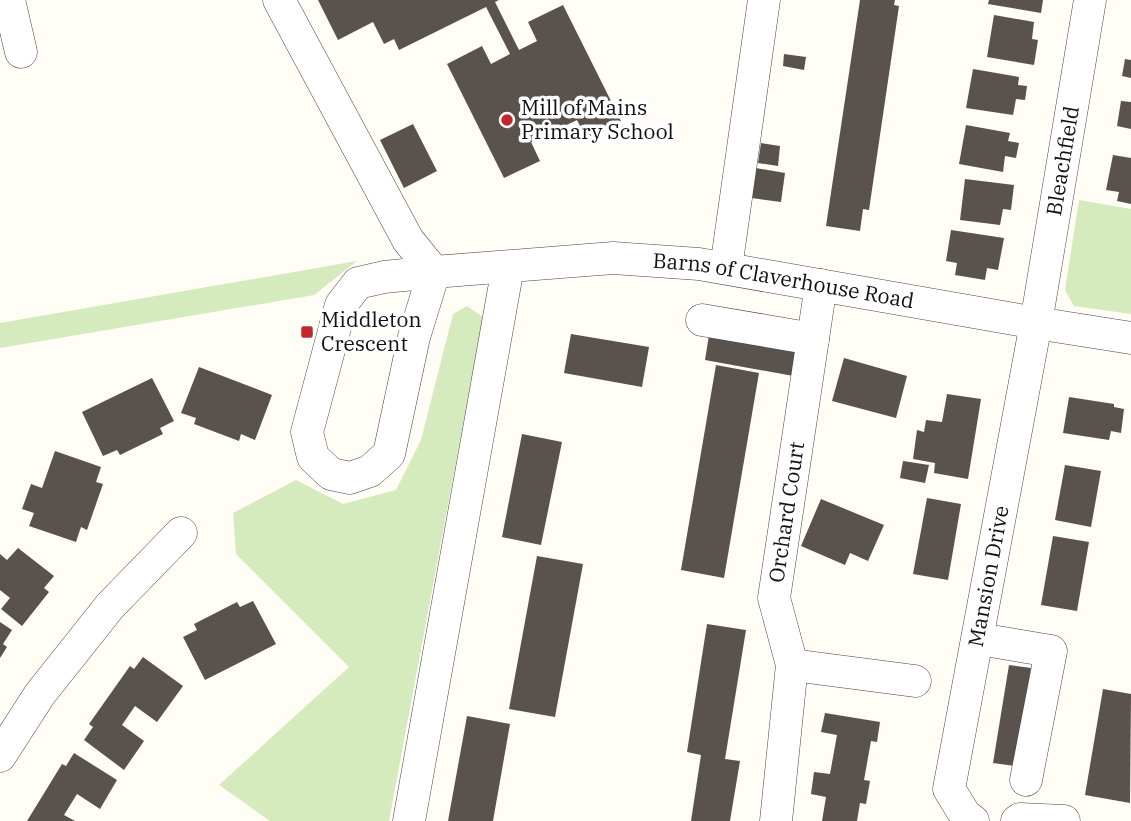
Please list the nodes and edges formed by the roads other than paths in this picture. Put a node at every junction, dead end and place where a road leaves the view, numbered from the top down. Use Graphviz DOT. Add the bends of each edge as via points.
graph roads {
  1 [pos="9,0"];
  2 [pos="279,0"];
  3 [pos="764,0"];
  4 [pos="1090,0"];
  5 [pos="21,52"];
  6 [pos="508,267"];
  7 [pos="726,268"];
  8 [pos="434,272"];
  9 [pos="821,285"];
  10 [pos="702,320"];
  11 [pos="1036,323"];
  12 [pos="1131,338"];
  13 [pos="813,339"];
  14 [pos="181,533"];
  15 [pos="979,639"];
  16 [pos="793,665"];
  17 [pos="915,681"];
  18 [pos="0,757"];
  19 [pos="1026,780"];
  20 [pos="966,819"];
  21 [pos="409,821"];
  22 [pos="776,821"];
  23 [pos="1017,821"];
  24 [pos="1064,821"];
  1 -- 5 [label="street"];
  2 -- 8 [label="street" via="408,240"];
  3 -- 7 [label="street"];
  4 -- 11 [label="street, Bleachfield"];
  6 -- 7 [label="street, Barns of Claverhouse Road" via="613,258"];
  6 -- 8 [label="street, Barns of Claverhouse Road"];
  6 -- 21 [label="street"];
  7 -- 9 [label="street, Barns of Claverhouse Road"];
  8 -- 8 [label="street, Barns of Claverhouse Road" via="359,283 341,305 307,432 313,457 331,474 350,478 370,471 388,454"];
  9 -- 11 [label="street, Barns of Claverhouse Road"];
  9 -- 13 [label="street, Orchard Court"];
  10 -- 13 [label="street"];
  11 -- 12 [label="street, Barns of Claverhouse Road"];
  11 -- 15 [label="street, Mansion Drive"];
  13 -- 16 [label="street, Orchard Court" via="774,598"];
  14 -- 18 [label="street" via="110,606 40,695"];
  15 -- 19 [label="street" via="1051,651"];
  15 -- 20 [label="street, Mansion Drive" via="949,789"];
  16 -- 17 [label="street"];
  16 -- 22 [label="street, Orchard Court"];
  23 -- 24 [label="street"];
}
